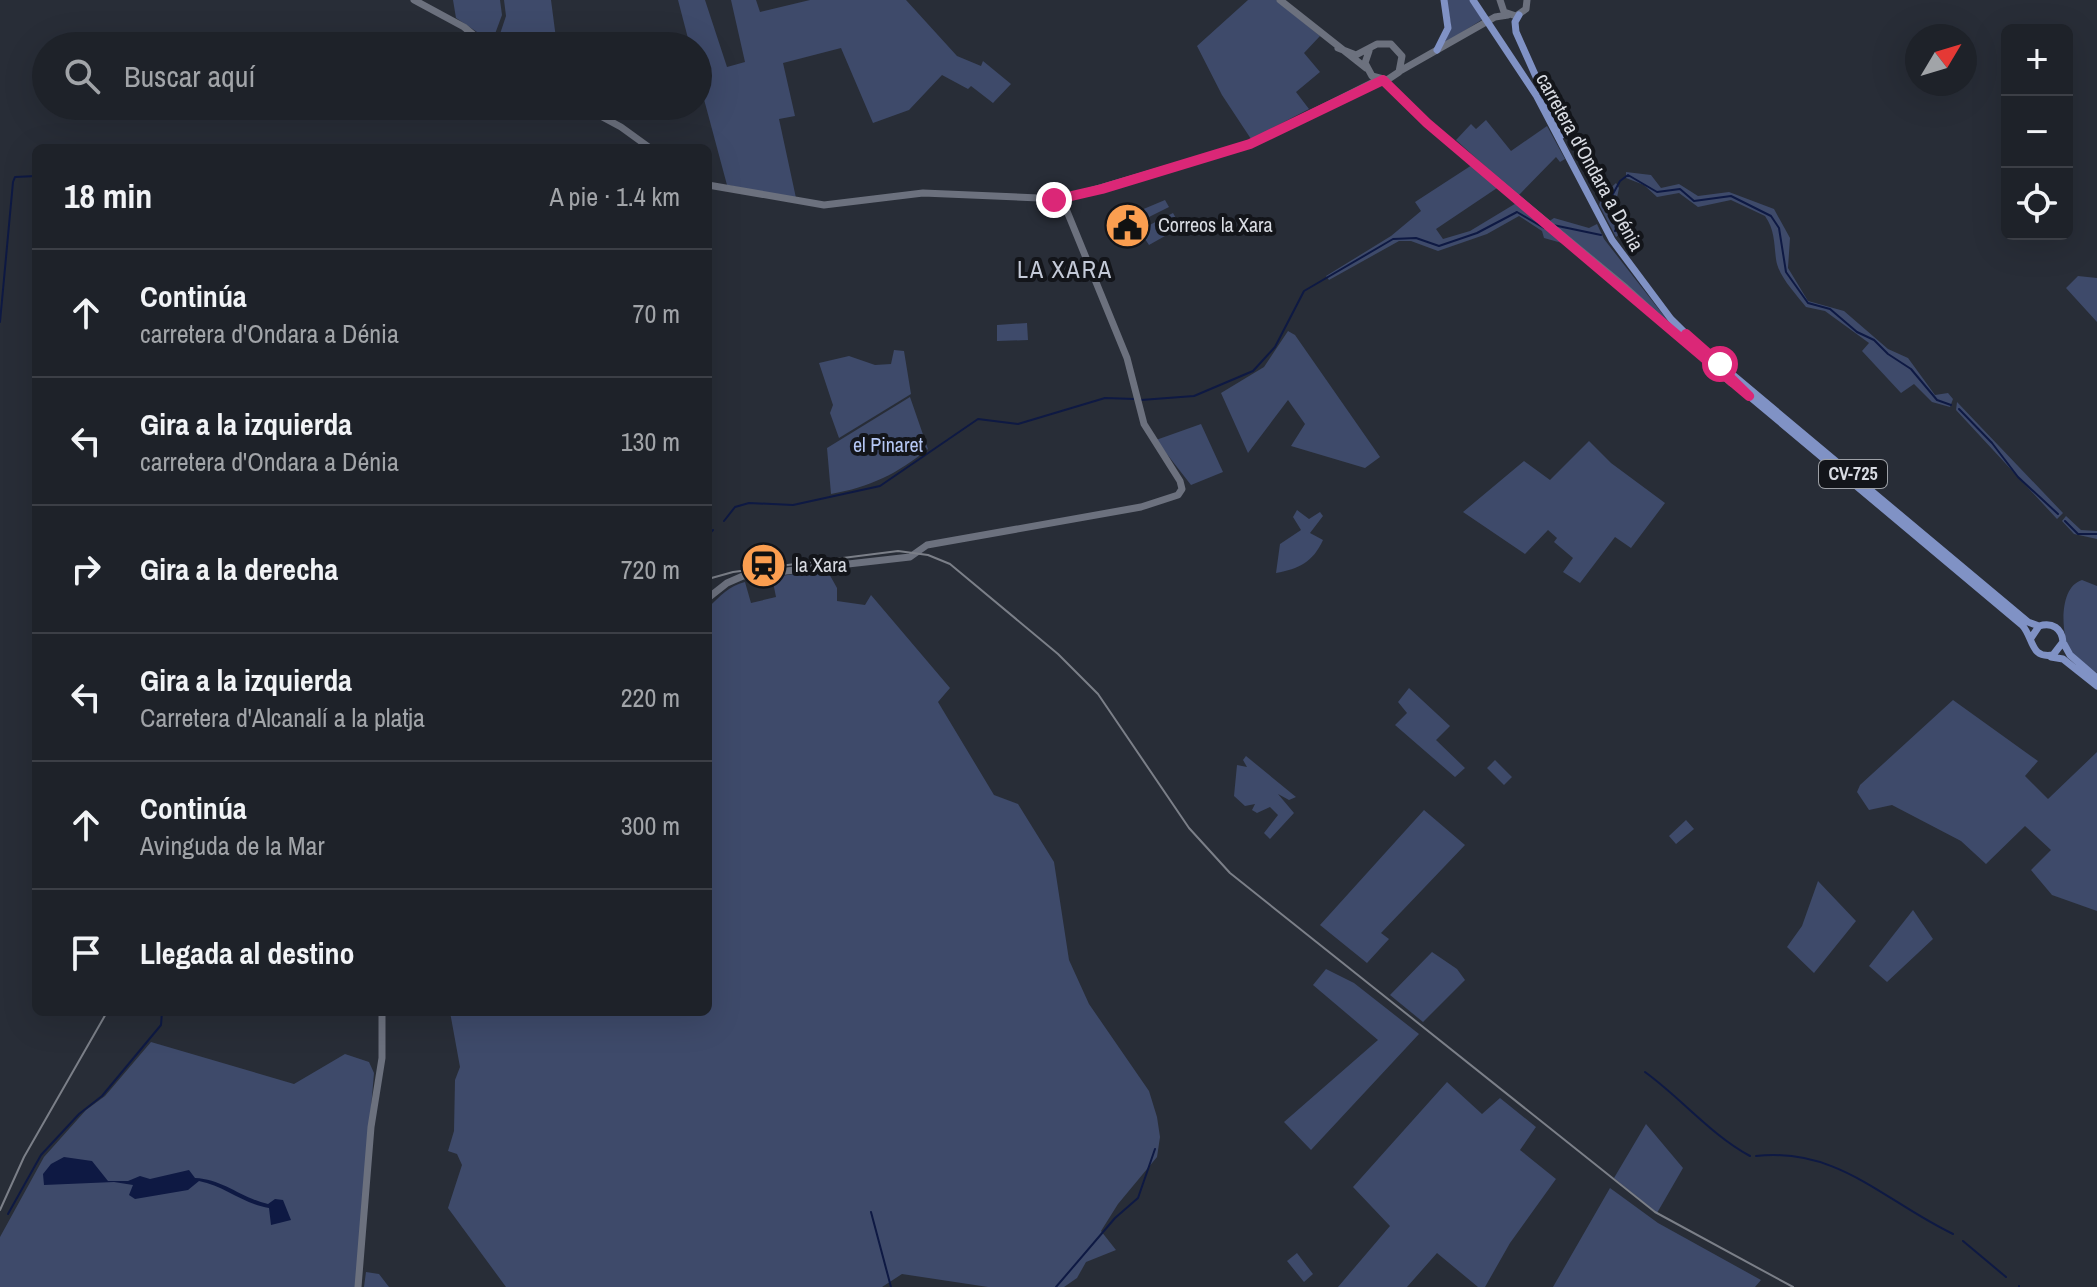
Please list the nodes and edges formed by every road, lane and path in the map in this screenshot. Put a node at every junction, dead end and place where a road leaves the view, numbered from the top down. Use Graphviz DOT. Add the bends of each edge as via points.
graph roads {
  1 [pos="414,0"];
  2 [pos="1280,0"];
  3 [pos="1444,0"];
  4 [pos="1473,0"];
  5 [pos="1527,0"];
  6 [pos="1500,2"];
  7 [pos="1508,15"];
  8 [pos="1519,15"];
  9 [pos="1483,24"];
  10 [pos="469,32"];
  11 [pos="1338,48"];
  12 [pos="1437,50"];
  13 [pos="1369,51"];
  14 [pos="1402,56"];
  15 [pos="1416,61"];
  16 [pos="1368,70"];
  17 [pos="1396,74"];
  18 [pos="1382,80"];
  19 [pos="1362,89"];
  20 [pos="1394,92"];
  21 [pos="608,120"];
  22 [pos="644,144"];
  23 [pos="712,186"];
  24 [pos="1062,199"];
  25 [pos="1593,207"];
  26 [pos="1686,334"];
  27 [pos="1749,396"];
  28 [pos="712,595"];
  29 [pos="2039,626"];
  30 [pos="2031,638"];
  31 [pos="2063,642"];
  32 [pos="2049,656"];
  33 [pos="2097,678"];
  34 [pos="2097,686"];
  35 [pos="382,1016"];
  36 [pos="358,1287"];
  1 -- 10 [label="main road"];
  2 -- 11 [label="main road"];
  3 -- 12 [label="main road" via="1448,28"];
  4 -- 25 [label="main road, carretera d'Ondara a Dénia / CV-725" via="1536,95"];
  5 -- 8 [label="main road"];
  6 -- 7 [label="main road"];
  6 -- 9 [label="main road"];
  7 -- 8 [label="main road"];
  7 -- 9 [label="main road"];
  8 -- 25 [label="main road, CV-725" via="1516,32"];
  9 -- 12 [label="main road"];
  11 -- 13 [label="main road" via="1356,55"];
  11 -- 16 [label="main road"];
  12 -- 15 [label="main road"];
  13 -- 14 [label="main road" via="1386,43"];
  13 -- 16 [label="main road"];
  14 -- 15 [label="main road"];
  14 -- 17 [label="main road"];
  15 -- 17 [label="main road"];
  16 -- 18 [label="main road"];
  16 -- 19 [label="main road"];
  17 -- 18 [label="main road"];
  17 -- 20 [label="main road"];
  18 -- 19 [label="main road"];
  18 -- 20 [label="main road"];
  19 -- 24 [label="main road" via="1250,144"];
  20 -- 27 [label="main road"];
  21 -- 22 [label="main road"];
  23 -- 24 [label="main road" via="806,203 854,203 923,193"];
  24 -- 28 [label="main road" via="1132,367 1147,429 1182,489 1155,504 928,545 910,557 743,576"];
  25 -- 26 [label="main road, carretera d'Ondara a Dénia / CV-725" via="1631,269"];
  26 -- 27 [label="main road, carretera d'Ondara a Dénia / CV-725"];
  26 -- 29 [label="main road, carretera d'Ondara a Dénia / CV-725"];
  27 -- 30 [label="main road, carretera d'Ondara a Dénia / CV-725" via="1968,578"];
  29 -- 30 [label="main road"];
  29 -- 31 [label="main road, CV-725" via="2055,626"];
  30 -- 32 [label="main road, CV-725" via="2035,651"];
  31 -- 32 [label="main road"];
  31 -- 33 [label="main road, CV-725"];
  32 -- 34 [label="main road, CV-725" via="2063,659"];
  35 -- 36 [label="main road"];
}
